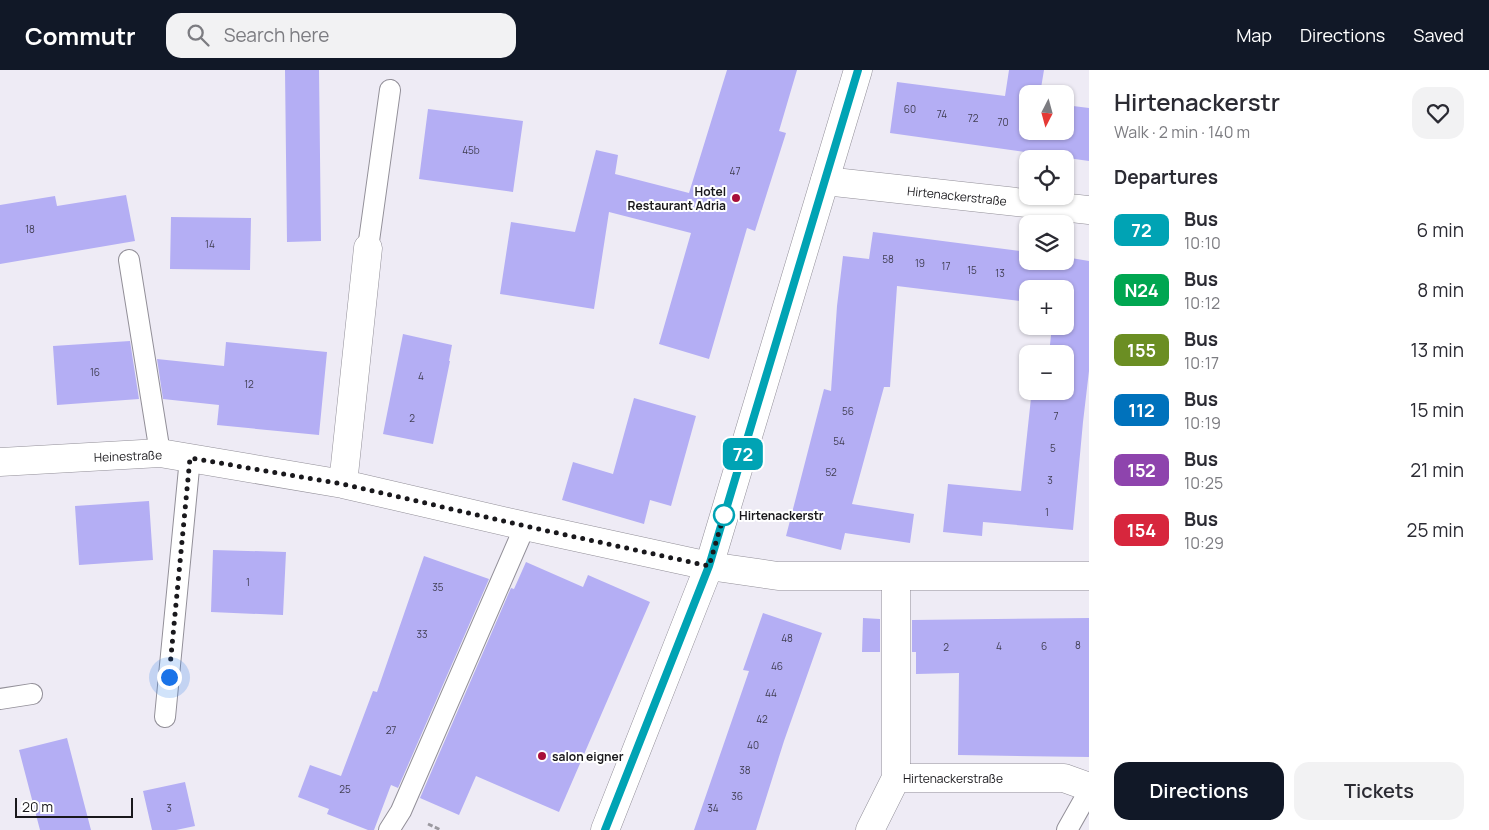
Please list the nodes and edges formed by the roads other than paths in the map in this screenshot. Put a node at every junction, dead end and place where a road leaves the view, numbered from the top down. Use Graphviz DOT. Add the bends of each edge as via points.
graph roads {
  1 [pos="858,70"];
  2 [pos="390,90"];
  3 [pos="825,181"];
  4 [pos="1089,210"];
  5 [pos="368,248"];
  6 [pos="129,260"];
  7 [pos="160,453"];
  8 [pos="190,458"];
  9 [pos="0,462"];
  10 [pos="343,484"];
  11 [pos="525,526"];
  12 [pos="709,566"];
  13 [pos="896,576"];
  14 [pos="1089,576"];
  15 [pos="32,694"];
  16 [pos="0,699"];
  17 [pos="165,717"];
  18 [pos="896,778"];
  19 [pos="1089,787"];
  20 [pos="1089,791"];
  21 [pos="390,830"];
  22 [pos="605,830"];
  23 [pos="870,830"];
  24 [pos="1067,830"];
  1 -- 3 [label="street"];
  2 -- 5 [label="lane"];
  3 -- 4 [label="street, Hirtenackerstraße"];
  3 -- 12 [label="street"];
  5 -- 10 [label="street"];
  6 -- 7 [label="lane"];
  7 -- 8 [label="street, Heinestraße"];
  7 -- 9 [label="street, Heinestraße"];
  8 -- 10 [label="street, Heinestraße"];
  8 -- 17 [label="lane"];
  10 -- 11 [label="street, Heinestraße"];
  11 -- 12 [label="street, Heinestraße"];
  11 -- 21 [label="lane"];
  12 -- 13 [label="street" via="778,576"];
  12 -- 22 [label="street"];
  13 -- 14 [label="street"];
  13 -- 18 [label="street, Hirtenackerstraße"];
  15 -- 16 [label="lane"];
  18 -- 19 [label="street, Hirtenackerstraße" via="1064,778"];
  18 -- 23 [label="street"];
  20 -- 24 [label="lane"];
}
